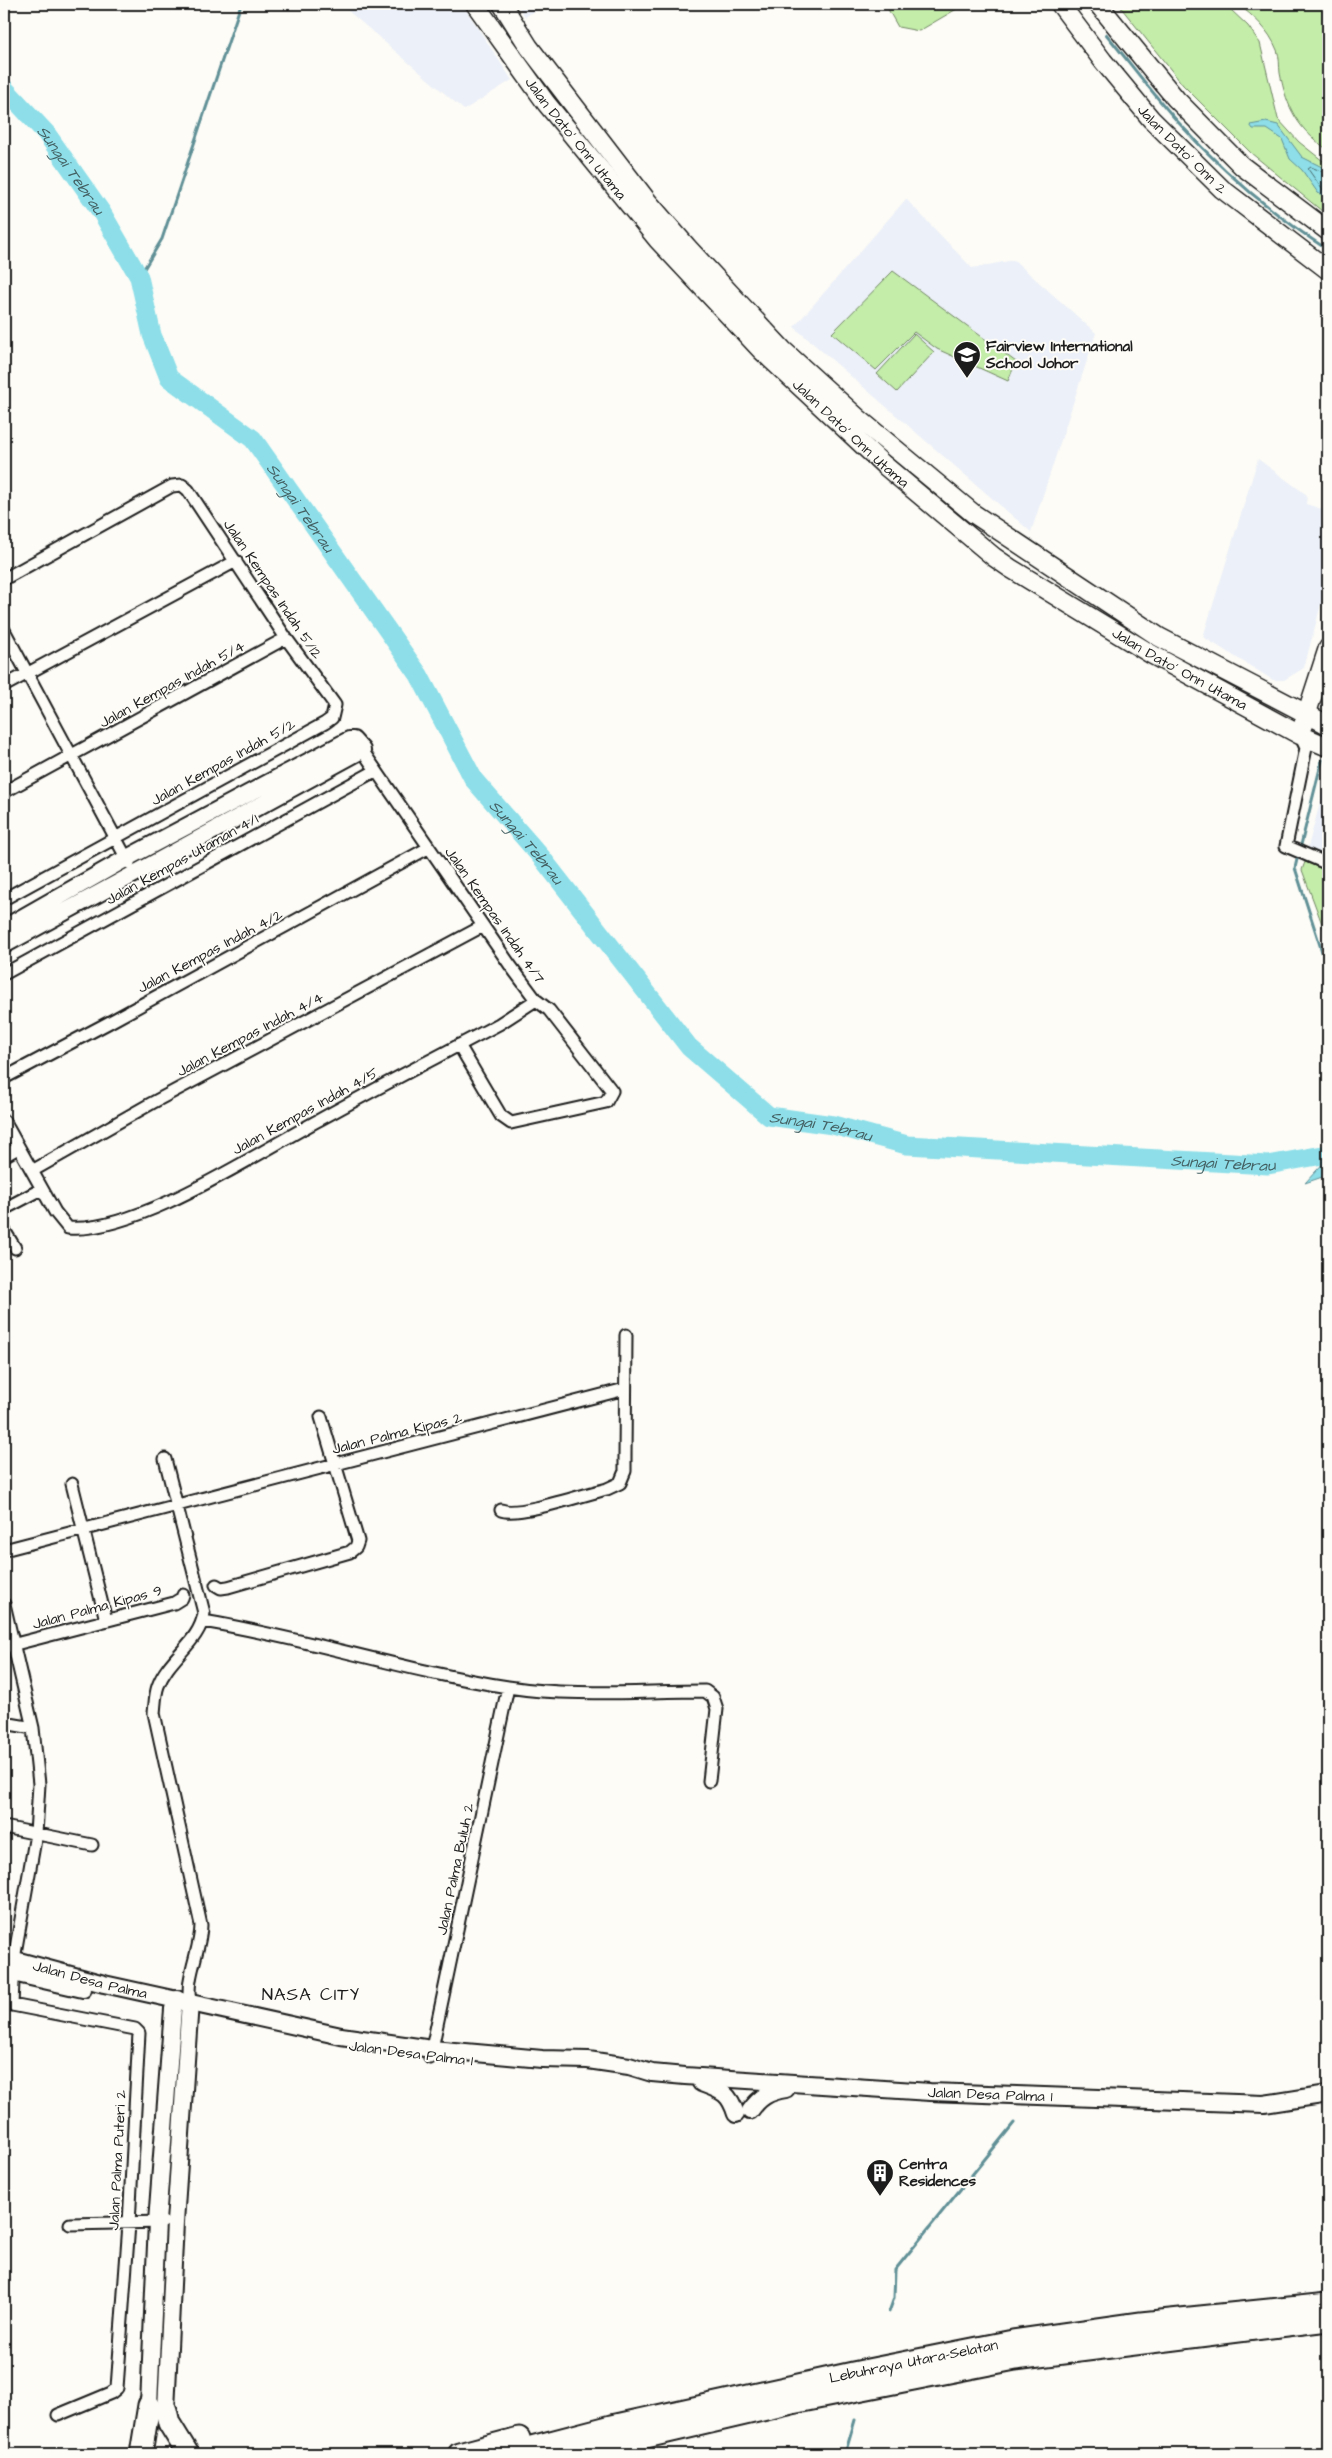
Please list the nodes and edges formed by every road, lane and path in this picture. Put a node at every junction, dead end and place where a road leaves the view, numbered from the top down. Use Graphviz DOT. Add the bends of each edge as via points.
graph roads {
  1 [pos="475,4"];
  2 [pos="502,4"];
  3 [pos="1060,4"];
  4 [pos="1098,4"];
  5 [pos="1328,231"];
  6 [pos="1328,270"];
  7 [pos="974,514"];
  8 [pos="962,530"];
  9 [pos="236,561"];
  10 [pos="4,580"];
  11 [pos="4,630"];
  12 [pos="286,638"];
  13 [pos="1328,648"];
  14 [pos="27,673"];
  15 [pos="1321,673"];
  16 [pos="4,686"];
  17 [pos="1259,690"];
  18 [pos="335,705"];
  19 [pos="1306,715"];
  20 [pos="1328,725"];
  21 [pos="1300,735"];
  22 [pos="1328,747"];
  23 [pos="362,750"];
  24 [pos="72,756"];
  25 [pos="375,771"];
  26 [pos="4,792"];
  27 [pos="115,837"];
  28 [pos="428,848"];
  29 [pos="127,858"];
  30 [pos="1328,864"];
  31 [pos="135,874"];
  32 [pos="4,899"];
  33 [pos="483,926"];
  34 [pos="4,928"];
  35 [pos="4,945"];
  36 [pos="4,974"];
  37 [pos="536,1000"];
  38 [pos="459,1045"];
  39 [pos="4,1078"];
  40 [pos="4,1121"];
  41 [pos="18,1148"];
  42 [pos="4,1156"];
  43 [pos="32,1171"];
  44 [pos="42,1189"];
  45 [pos="4,1209"];
  46 [pos="4,1230"];
  47 [pos="15,1248"];
  48 [pos="626,1335"];
  49 [pos="625,1389"];
  50 [pos="321,1417"];
  51 [pos="165,1459"];
  52 [pos="335,1464"];
  53 [pos="72,1484"];
  54 [pos="177,1505"];
  55 [pos="501,1510"];
  56 [pos="83,1530"];
  57 [pos="4,1550"];
  58 [pos="216,1585"];
  59 [pos="183,1594"];
  60 [pos="4,1604"];
  61 [pos="106,1620"];
  62 [pos="203,1621"];
  63 [pos="9,1646"];
  64 [pos="508,1687"];
  65 [pos="4,1723"];
  66 [pos="32,1728"];
  67 [pos="709,1781"];
  68 [pos="4,1827"];
  69 [pos="36,1834"];
  70 [pos="92,1845"];
  71 [pos="9,1965"];
  72 [pos="183,2003"];
  73 [pos="431,2054"];
  74 [pos="685,2076"];
  75 [pos="810,2085"];
  76 [pos="1328,2094"];
  77 [pos="157,2222"];
  78 [pos="175,2222"];
  79 [pos="70,2224"];
  80 [pos="129,2224"];
  81 [pos="1328,2304"];
  82 [pos="1328,2320"];
  83 [pos="157,2408"];
  84 [pos="58,2415"];
  85 [pos="612,2426"];
  86 [pos="141,2454"];
  87 [pos="188,2454"];
  88 [pos="459,2454"];
  89 [pos="505,2454"];
  90 [pos="574,2454"];
  1 -- 8 [label="main road, Jalan Dato' Onn Utama" via="546,102 658,240 762,351 884,465"];
  2 -- 7 [label="main road, Jalan Dato' Onn Utama" via="535,55 648,202 688,248 783,350 858,418"];
  3 -- 6 [label="main road, Jalan Dato' Onn 2" via="1151,119 1222,189"];
  4 -- 5 [label="main road, Jalan Dato' Onn 2" via="1176,99 1242,166"];
  7 -- 8 [label="main road"];
  7 -- 17 [label="main road, Jalan Dato' Onn Utama" via="1159,637"];
  8 -- 21 [label="main road, Jalan Dato' Onn Utama" via="1002,562 1151,654"];
  9 -- 10 [label="street, Jalan Kempas Indah 5/12" via="182,485 172,486"];
  9 -- 12 [label="street, Jalan Kempas Indah 5/12"];
  9 -- 14 [label="street"];
  11 -- 14 [label="street"];
  12 -- 18 [label="street, Jalan Kempas Indah 5/12"];
  12 -- 24 [label="street, Jalan Kempas Indah 5/4"];
  13 -- 15 [label="main road"];
  14 -- 16 [label="street"];
  14 -- 24 [label="street"];
  15 -- 17 [label="main road" via="1310,687 1292,697"];
  15 -- 19 [label="main road"];
  17 -- 19 [label="main road, Jalan Dato' Onn Utama"];
  18 -- 27 [label="street, Jalan Kempas Indah 5/2" via="332,718 325,723"];
  19 -- 20 [label="main road, Jalan Dato' Onn Utama"];
  19 -- 21 [label="main road"];
  21 -- 22 [label="main road, Jalan Dato' Onn Utama"];
  21 -- 30 [label="street" via="1306,748 1286,846"];
  23 -- 25 [label="street, Jalan Kempas Indah 4/7"];
  23 -- 29 [label="street" via="349,740"];
  23 -- 31 [label="street"];
  24 -- 26 [label="street, Jalan Kempas Indah 5/4"];
  24 -- 27 [label="street"];
  25 -- 28 [label="street, Jalan Kempas Indah 4/7"];
  25 -- 36 [label="street, Jalan Kempas Utaman 4/1"];
  27 -- 29 [label="street"];
  27 -- 32 [label="street, Jalan Kempas Indah 5/2"];
  28 -- 33 [label="street, Jalan Kempas Indah 4/7"];
  28 -- 39 [label="street, Jalan Kempas Indah 4/2"];
  29 -- 31 [label="street"];
  29 -- 34 [label="street"];
  31 -- 35 [label="street"];
  33 -- 37 [label="street, Jalan Kempas Indah 4/7"];
  33 -- 43 [label="street, Jalan Kempas Indah 4/4"];
  37 -- 38 [label="street, Jalan Kempas Indah 4/5"];
  37 -- 38 [label="street, Jalan Kempas Indah 4/7" via="548,1010 612,1091 606,1102 511,1123 501,1116"];
  38 -- 44 [label="street, Jalan Kempas Indah 4/5" via="156,1208 113,1223 68,1228"];
  40 -- 41 [label="street"];
  41 -- 42 [label="street"];
  41 -- 43 [label="street"];
  43 -- 44 [label="street"];
  44 -- 45 [label="street"];
  46 -- 47 [label="street"];
  48 -- 49 [label="street"];
  49 -- 52 [label="street, Jalan Palma Kipas 2"];
  49 -- 55 [label="street" via="625,1471 620,1483 524,1510 509,1513"];
  50 -- 52 [label="street"];
  51 -- 54 [label="street"];
  52 -- 54 [label="street, Jalan Palma Kipas 2"];
  52 -- 58 [label="street" via="358,1541 356,1547 350,1552 228,1587"];
  53 -- 56 [label="street"];
  54 -- 56 [label="street, Jalan Palma Kipas 2"];
  54 -- 62 [label="street" via="202,1600"];
  56 -- 57 [label="street, Jalan Palma Kipas 2"];
  56 -- 61 [label="street"];
  59 -- 61 [label="street, Jalan Palma Kipas 9" via="174,1603"];
  60 -- 63 [label="street"];
  61 -- 63 [label="street, Jalan Palma Kipas 9"];
  62 -- 64 [label="street"];
  62 -- 72 [label="street" via="158,1686 154,1713 202,1925 202,1937"];
  63 -- 66 [label="street"];
  64 -- 67 [label="street" via="557,1692 705,1691 713,1697 717,1709"];
  64 -- 73 [label="street, Jalan Palma Buluh 2"];
  65 -- 66 [label="street"];
  66 -- 69 [label="street" via="39,1784"];
  68 -- 69 [label="street"];
  69 -- 70 [label="street"];
  69 -- 71 [label="street"];
  71 -- 72 [label="street, Jalan Desa Palma"];
  71 -- 80 [label="street, Jalan Palma Puteri 2" via="11,1999 15,2007 135,2029 140,2033"];
  72 -- 73 [label="street, Jalan Desa Palma 1" via="372,2051"];
  72 -- 77 [label="street"];
  72 -- 78 [label="street"];
  73 -- 74 [label="street, Jalan Desa Palma 1" via="630,2074"];
  74 -- 75 [label="street, Jalan Desa Palma 1"];
  74 -- 75 [label="street" via="725,2093 743,2113 770,2092"];
  75 -- 76 [label="street, Jalan Desa Palma 1" via="1264,2104"];
  77 -- 78 [label="street"];
  77 -- 80 [label="street"];
  77 -- 83 [label="street"];
  78 -- 83 [label="street"];
  79 -- 80 [label="street"];
  80 -- 84 [label="street, Jalan Palma Puteri 2" via="117,2388"];
  81 -- 85 [label="highway, Lebuhraya Utara–Selatan" via="1141,2323 1013,2342"];
  82 -- 90 [label="highway, Lebuhraya Utara–Selatan" via="1015,2359 792,2403"];
  83 -- 86 [label="highway"];
  83 -- 87 [label="highway"];
  85 -- 88 [label="highway" via="548,2431"];
  85 -- 89 [label="highway, Lebuhraya Utara–Selatan"];
}
